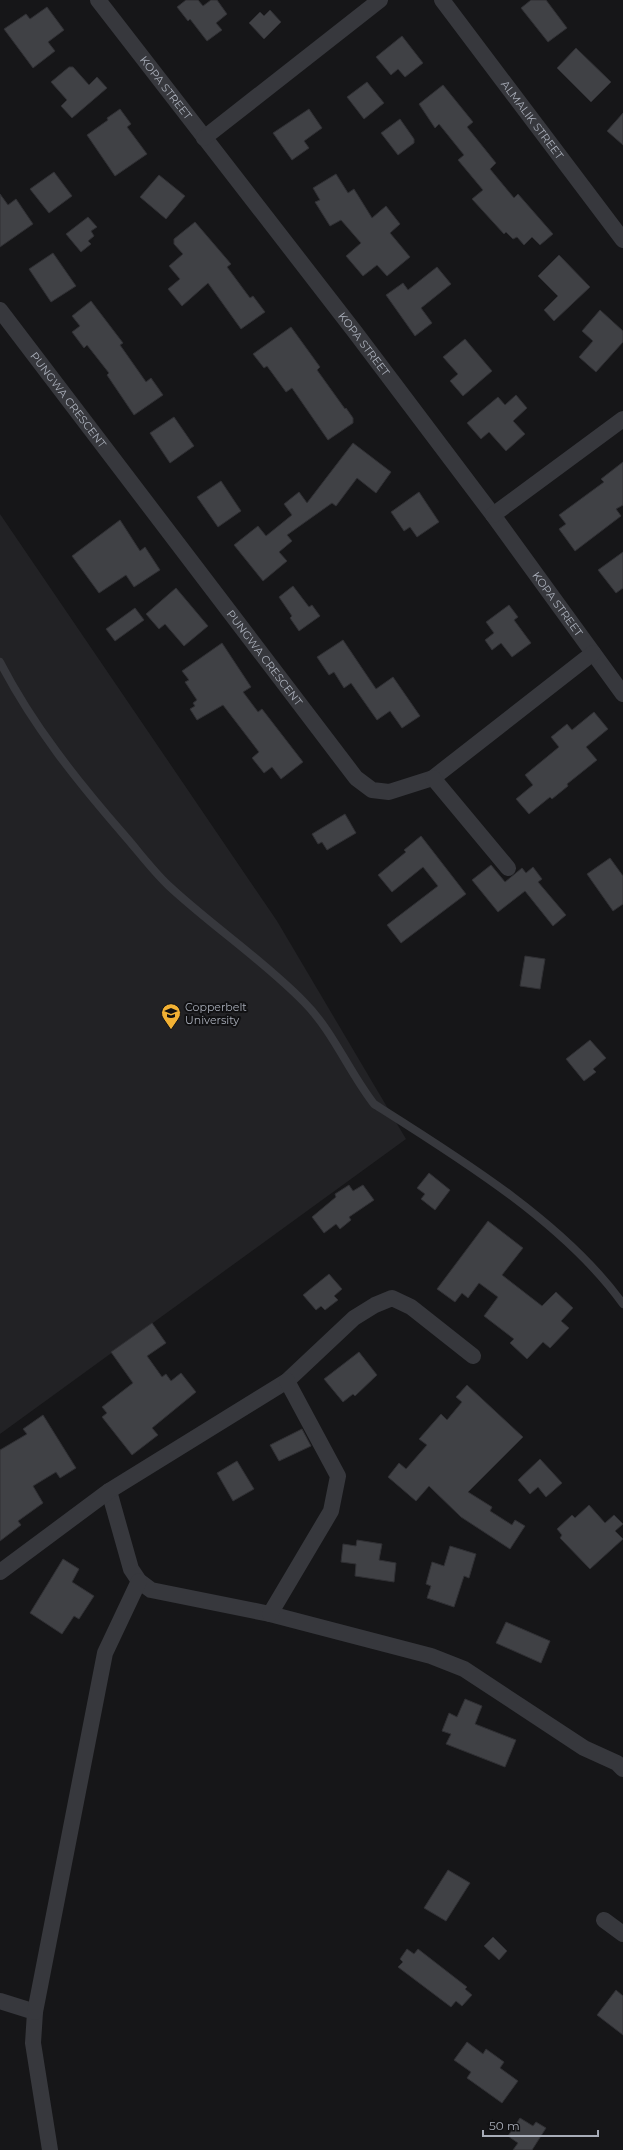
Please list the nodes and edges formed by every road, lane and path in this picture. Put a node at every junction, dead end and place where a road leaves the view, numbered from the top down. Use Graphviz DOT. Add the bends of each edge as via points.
graph roads {
  1 [pos="98,0"];
  2 [pos="380,0"];
  3 [pos="442,0"];
  4 [pos="204,138"];
  5 [pos="623,240"];
  6 [pos="0,310"];
  7 [pos="623,419"];
  8 [pos="493,515"];
  9 [pos="593,653"];
  10 [pos="0,662"];
  11 [pos="623,694"];
  12 [pos="433,778"];
  13 [pos="508,868"];
  14 [pos="623,1304"];
  15 [pos="473,1356"];
  16 [pos="287,1381"];
  17 [pos="109,1491"];
  18 [pos="0,1572"];
  19 [pos="139,1581"];
  20 [pos="270,1614"];
  21 [pos="623,1769"];
  22 [pos="604,1920"];
  23 [pos="623,1934"];
  24 [pos="0,2001"];
  25 [pos="35,2012"];
  26 [pos="50,2150"];
  1 -- 4 [label="street, KOPA STREET"];
  2 -- 4 [label="street"];
  3 -- 5 [label="street, ALMALIK STREET"];
  4 -- 8 [label="street, KOPA STREET"];
  6 -- 12 [label="street, PUNGWA CRESCENT" via="356,778 372,790 389,792"];
  7 -- 8 [label="street"];
  8 -- 9 [label="street, KOPA STREET"];
  9 -- 11 [label="street, KOPA STREET"];
  9 -- 12 [label="street, PUNGWA CRESCENT"];
  10 -- 14 [label="lane" via="58,756 106,815 168,885 305,1002 324,1026 374,1104 511,1195 585,1258"];
  12 -- 13 [label="street"];
  15 -- 16 [label="street" via="410,1306 392,1298 354,1318"];
  16 -- 17 [label="street"];
  16 -- 20 [label="street" via="338,1476 331,1512"];
  17 -- 18 [label="street"];
  17 -- 19 [label="street" via="131,1569"];
  19 -- 20 [label="street" via="151,1590"];
  19 -- 25 [label="street" via="105,1653"];
  20 -- 21 [label="street" via="432,1656 464,1669 584,1748"];
  22 -- 23 [label="street"];
  24 -- 25 [label="street"];
  25 -- 26 [label="street" via="33,2043"];
}
